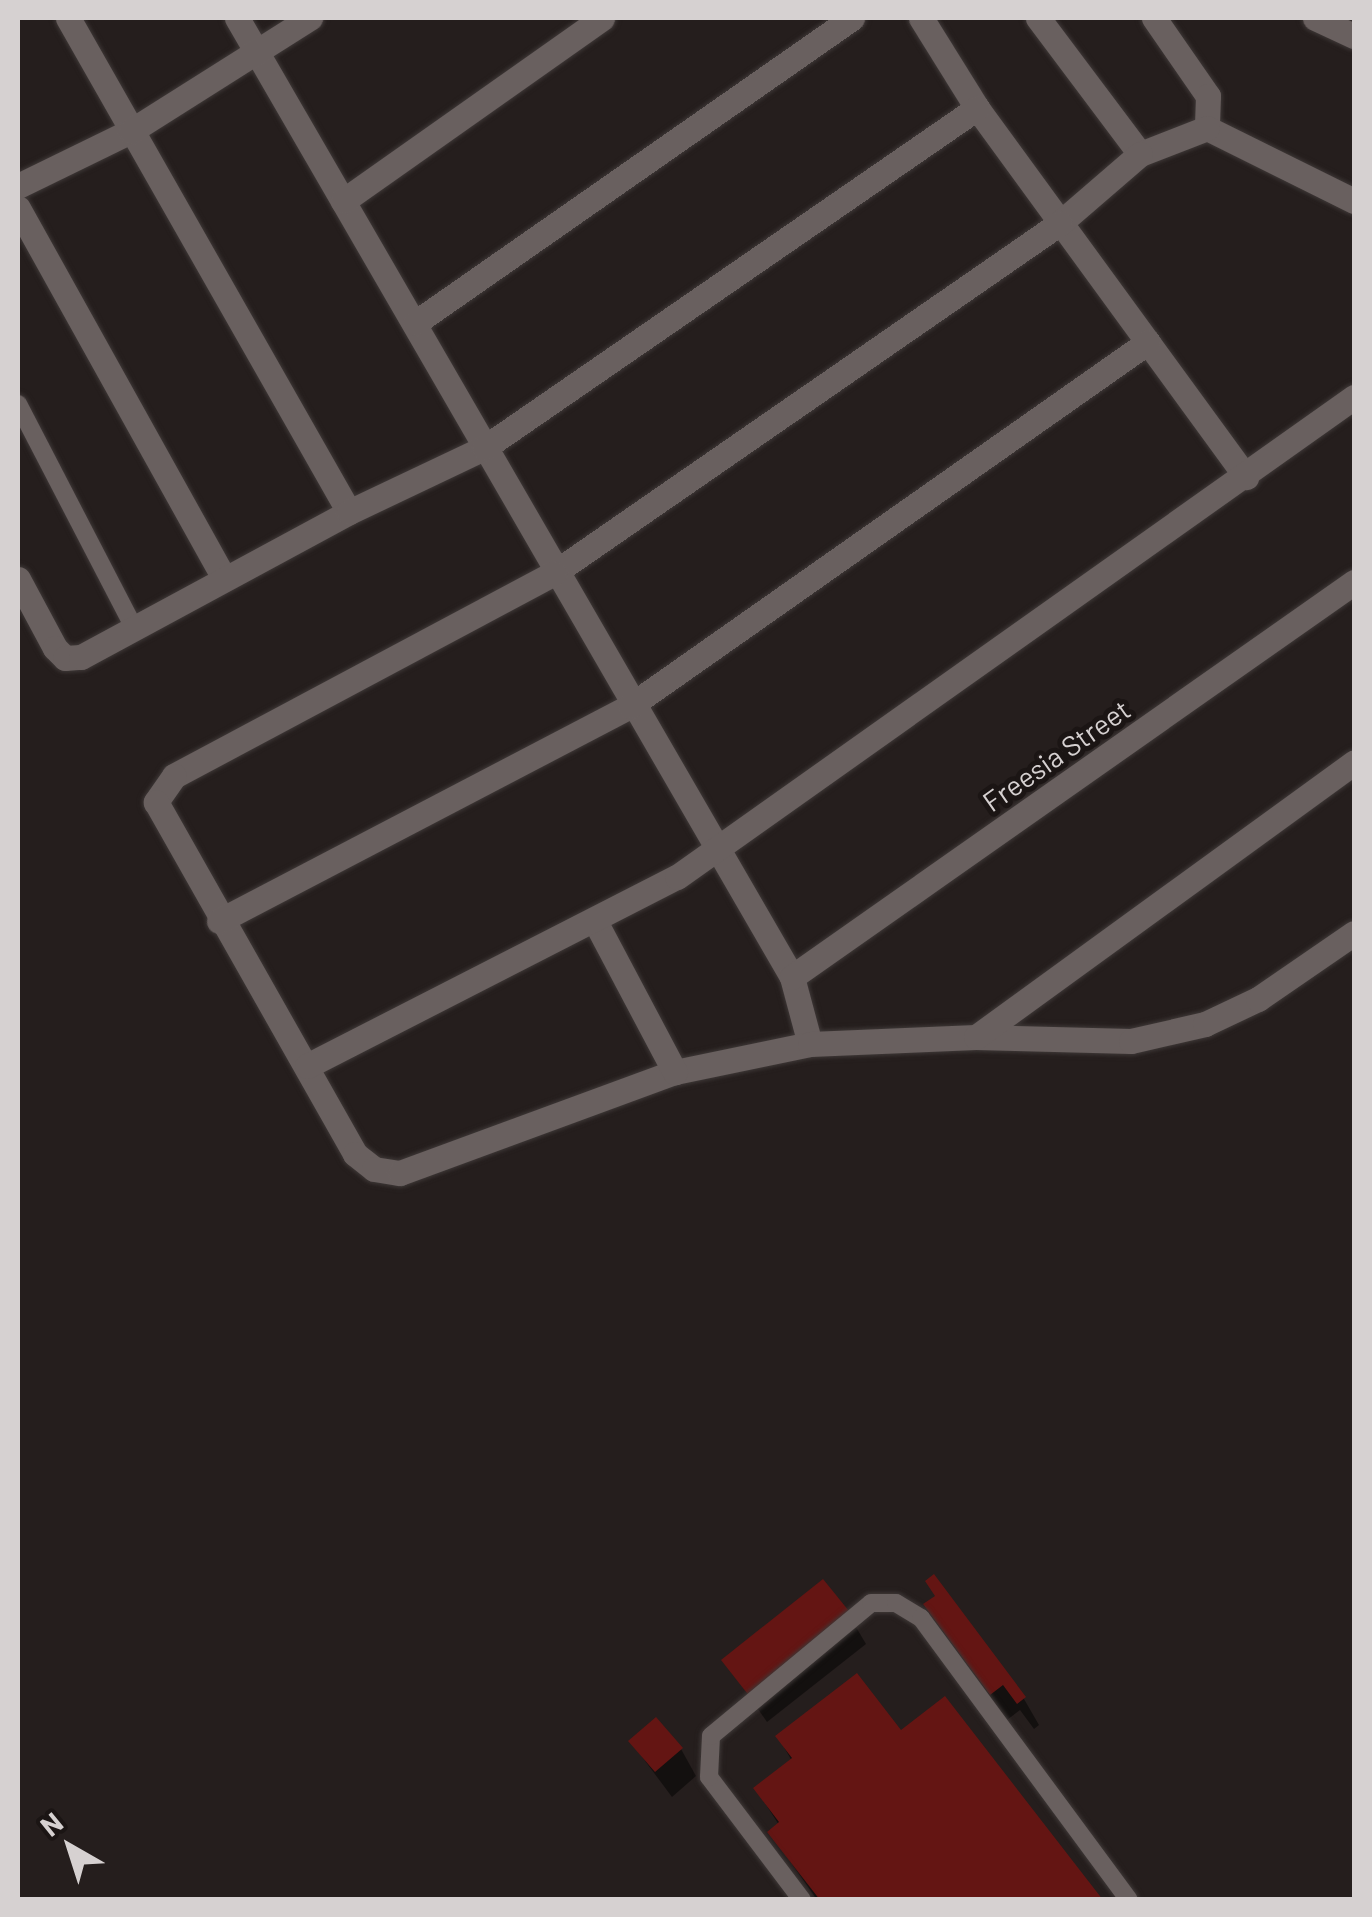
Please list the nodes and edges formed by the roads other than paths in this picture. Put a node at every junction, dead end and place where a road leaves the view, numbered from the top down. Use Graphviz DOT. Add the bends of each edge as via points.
graph roads {
  1 [pos="68,18"];
  2 [pos="237,18"];
  3 [pos="310,18"];
  4 [pos="602,18"];
  5 [pos="852,18"];
  6 [pos="920,18"];
  7 [pos="1038,18"];
  8 [pos="1154,18"];
  9 [pos="1314,18"];
  10 [pos="1354,36"];
  11 [pos="258,53"];
  12 [pos="976,108"];
  13 [pos="1206,128"];
  14 [pos="130,131"];
  15 [pos="1140,154"];
  16 [pos="18,186"];
  17 [pos="343,200"];
  18 [pos="1354,201"];
  19 [pos="18,208"];
  20 [pos="1060,223"];
  21 [pos="414,323"];
  22 [pos="1148,342"];
  23 [pos="1354,397"];
  24 [pos="18,404"];
  25 [pos="484,448"];
  26 [pos="1246,477"];
  27 [pos="349,512"];
  28 [pos="554,573"];
  29 [pos="18,578"];
  30 [pos="224,578"];
  31 [pos="1354,582"];
  32 [pos="134,628"];
  33 [pos="630,706"];
  34 [pos="1354,762"];
  35 [pos="715,852"];
  36 [pos="218,921"];
  37 [pos="596,923"];
  38 [pos="1354,933"];
  39 [pos="792,977"];
  40 [pos="976,1037"];
  41 [pos="810,1044"];
  42 [pos="307,1066"];
  43 [pos="675,1072"];
  44 [pos="802,1900"];
  45 [pos="1130,1900"];
  1 -- 14 [label="street"];
  2 -- 11 [label="street"];
  3 -- 11 [label="street"];
  4 -- 17 [label="street"];
  5 -- 21 [label="street"];
  6 -- 12 [label="street"];
  7 -- 15 [label="street"];
  8 -- 13 [label="street" via="1208,96"];
  9 -- 10 [label="street"];
  11 -- 14 [label="street"];
  11 -- 17 [label="street"];
  12 -- 20 [label="street"];
  12 -- 25 [label="street"];
  13 -- 15 [label="street"];
  13 -- 18 [label="street"];
  14 -- 16 [label="street"];
  14 -- 27 [label="street" via="260,346"];
  15 -- 20 [label="street"];
  17 -- 21 [label="street"];
  19 -- 30 [label="street"];
  20 -- 22 [label="street"];
  20 -- 28 [label="street"];
  21 -- 25 [label="street"];
  22 -- 26 [label="street"];
  22 -- 33 [label="street"];
  23 -- 26 [label="street"];
  24 -- 32 [label="lane"];
  25 -- 27 [label="street"];
  25 -- 28 [label="street"];
  26 -- 35 [label="street"];
  27 -- 30 [label="street"];
  28 -- 33 [label="street"];
  28 -- 36 [label="street" via="160,787 158,817"];
  29 -- 32 [label="street" via="65,658 81,657"];
  30 -- 32 [label="street"];
  31 -- 39 [label="street, Freesia Street"];
  33 -- 35 [label="street"];
  33 -- 36 [label="street"];
  34 -- 40 [label="street"];
  35 -- 37 [label="street"];
  35 -- 39 [label="street"];
  36 -- 42 [label="street"];
  37 -- 42 [label="street"];
  37 -- 43 [label="street"];
  38 -- 40 [label="street" via="1258,1000 1205,1024 1130,1040"];
  39 -- 41 [label="street"];
  40 -- 41 [label="street"];
  41 -- 43 [label="street"];
  42 -- 43 [label="street" via="356,1154 374,1169 400,1173"];
  44 -- 45 [label="lane" via="709,1777 710,1736 871,1604 896,1604 921,1618"];
}
